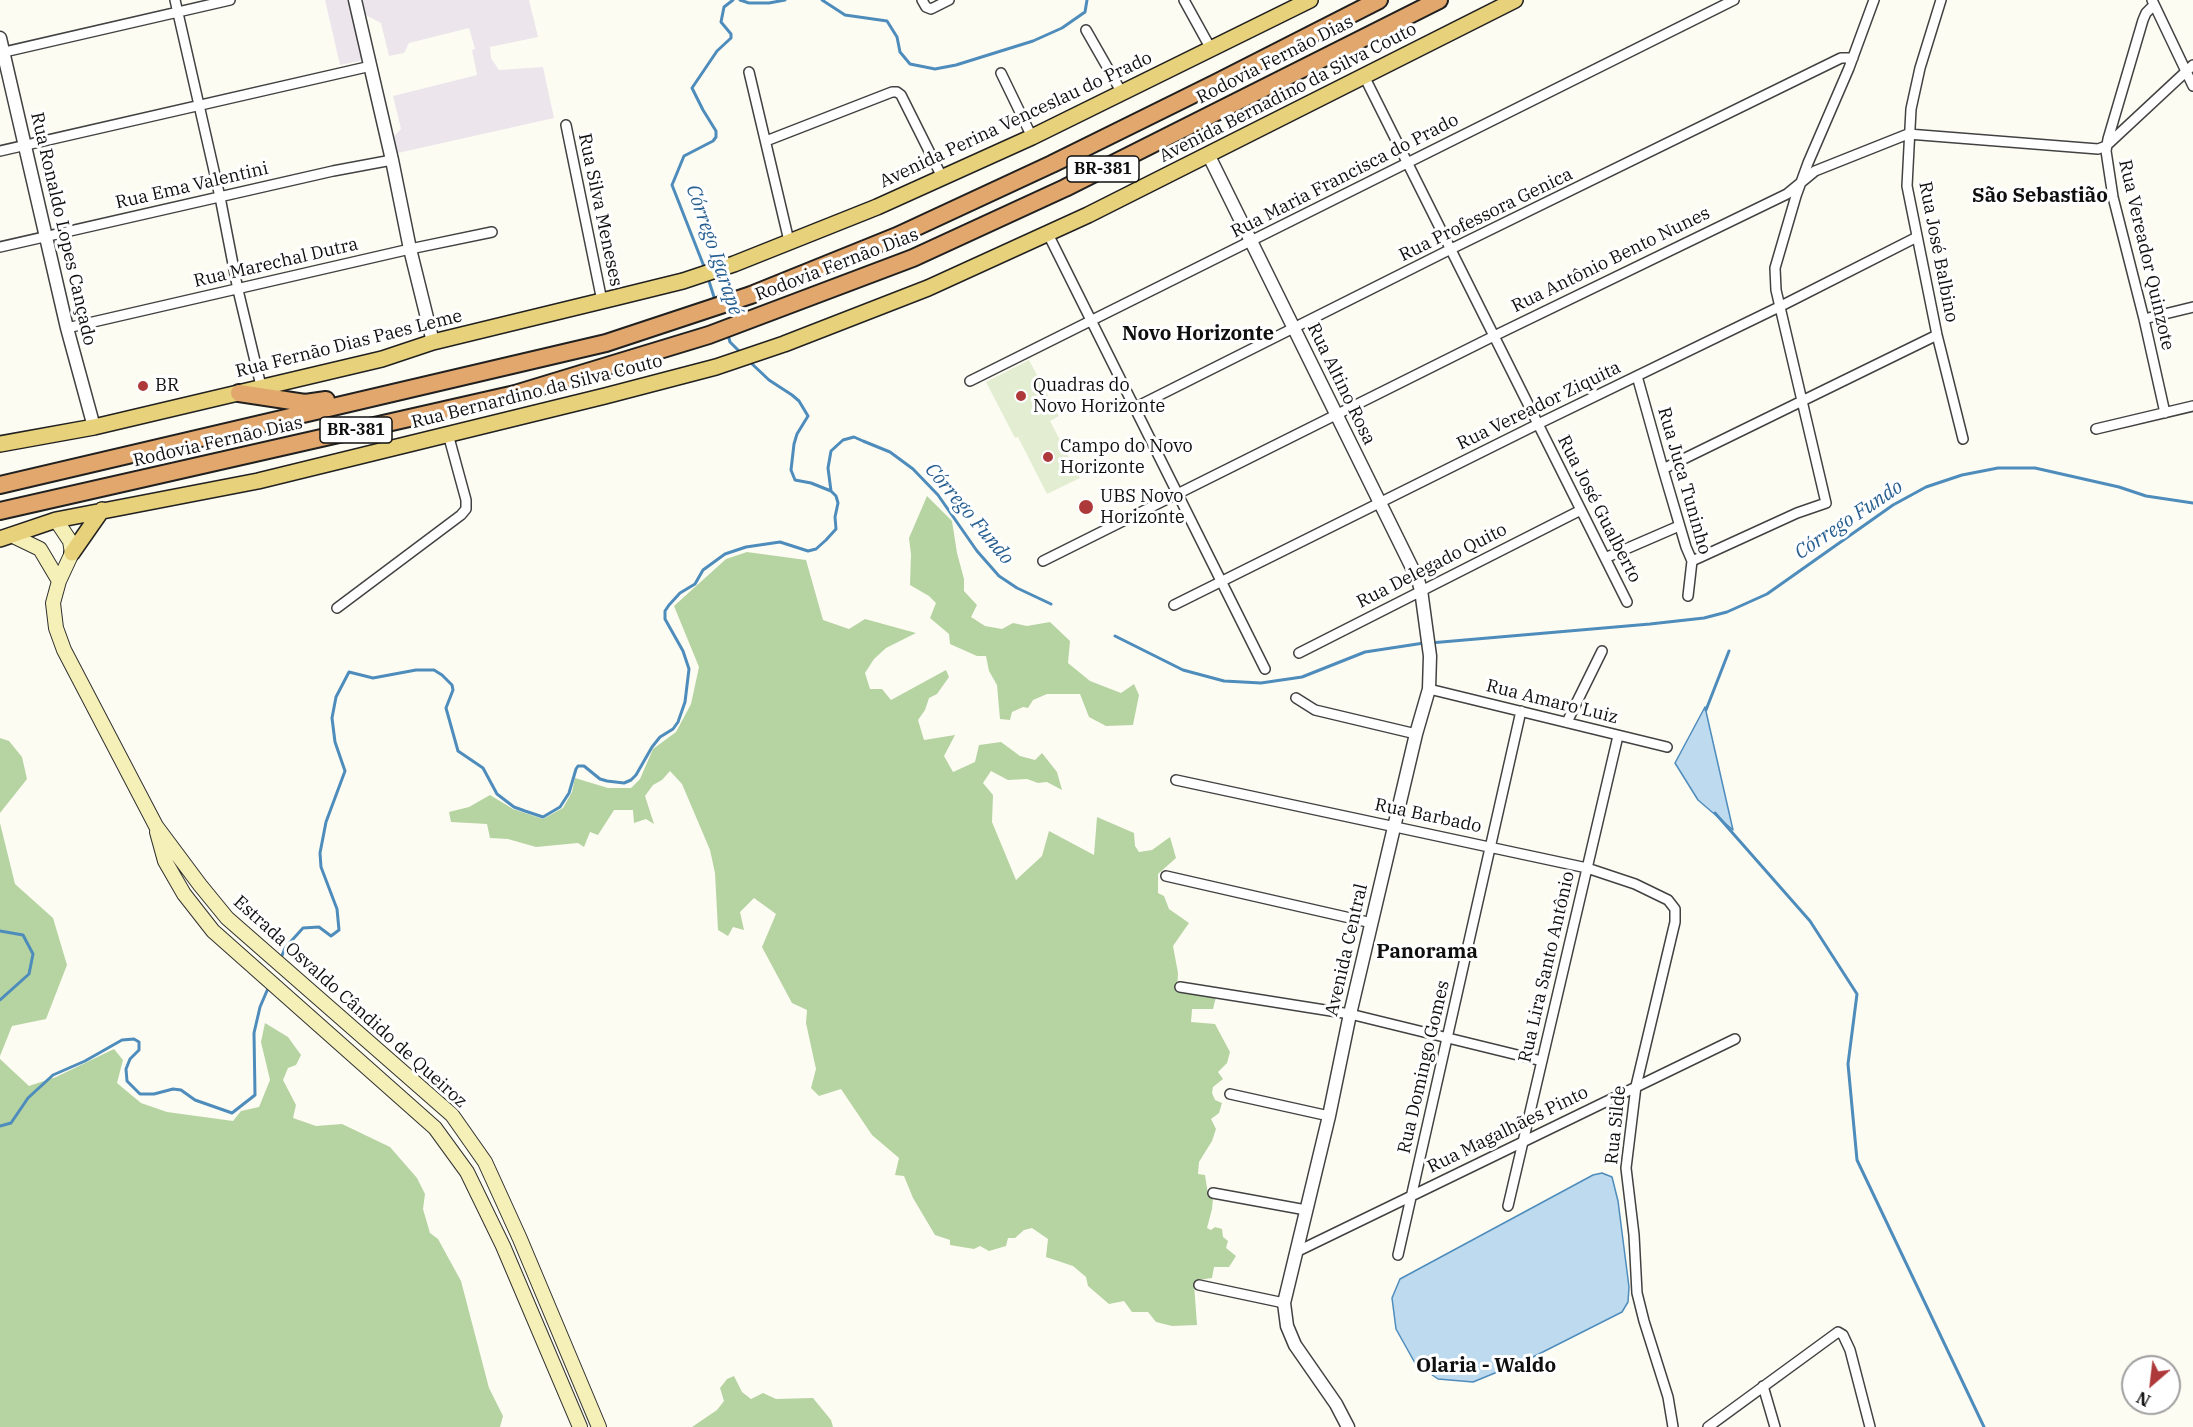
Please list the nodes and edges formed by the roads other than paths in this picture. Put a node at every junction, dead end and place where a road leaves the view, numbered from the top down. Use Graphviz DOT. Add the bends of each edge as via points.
graph roads {
  1 [pos="175,0"];
  2 [pos="231,0"];
  3 [pos="356,0"];
  4 [pos="922,0"];
  5 [pos="949,0"];
  6 [pos="1184,0"];
  7 [pos="1310,0"];
  8 [pos="1379,0"];
  9 [pos="1439,0"];
  10 [pos="1515,0"];
  11 [pos="1734,0"];
  12 [pos="1874,0"];
  13 [pos="1941,0"];
  14 [pos="2153,2"];
  15 [pos="178,12"];
  16 [pos="1086,30"];
  17 [pos="0,38"];
  18 [pos="1211,49"];
  19 [pos="2,53"];
  20 [pos="1853,58"];
  21 [pos="371,66"];
  22 [pos="2189,68"];
  23 [pos="749,72"];
  24 [pos="1001,74"];
  25 [pos="1364,76"];
  26 [pos="2193,86"];
  27 [pos="1122,93"];
  28 [pos="199,106"];
  29 [pos="566,125"];
  30 [pos="1908,134"];
  31 [pos="1032,137"];
  32 [pos="766,141"];
  33 [pos="25,146"];
  34 [pos="2106,146"];
  35 [pos="0,151"];
  36 [pos="1208,154"];
  37 [pos="392,160"];
  38 [pos="1408,164"];
  39 [pos="942,177"];
  40 [pos="1801,182"];
  41 [pos="220,197"];
  42 [pos="492,232"];
  43 [pos="1048,234"];
  44 [pos="46,237"];
  45 [pos="1917,237"];
  46 [pos="789,241"];
  47 [pos="1251,242"];
  48 [pos="0,247"];
  49 [pos="410,249"];
  50 [pos="1451,249"];
  51 [pos="706,273"];
  52 [pos="238,290"];
  53 [pos="602,301"];
  54 [pos="1781,306"];
  55 [pos="2193,307"];
  56 [pos="2144,319"];
  57 [pos="1091,320"];
  58 [pos="67,328"];
  59 [pos="1294,329"];
  60 [pos="1937,335"];
  61 [pos="1494,336"];
  62 [pos="433,342"];
  63 [pos="746,357"];
  64 [pos="1637,376"];
  65 [pos="970,381"];
  66 [pos="261,386"];
  67 [pos="431,386"];
  68 [pos="239,393"];
  69 [pos="1803,401"];
  70 [pos="2193,406"];
  71 [pos="1134,408"];
  72 [pos="2165,413"];
  73 [pos="1337,415"];
  74 [pos="1538,424"];
  75 [pos="94,427"];
  76 [pos="2096,429"];
  77 [pos="448,434"];
  78 [pos="1963,439"];
  79 [pos="0,444"];
  80 [pos="1663,470"];
  81 [pos="0,485"];
  82 [pos="1177,494"];
  83 [pos="1380,504"];
  84 [pos="102,510"];
  85 [pos="1581,510"];
  86 [pos="0,511"];
  87 [pos="56,520"];
  88 [pos="1679,526"];
  89 [pos="6,537"];
  90 [pos="72,553"];
  91 [pos="1605,558"];
  92 [pos="1043,561"];
  93 [pos="1692,561"];
  94 [pos="59,581"];
  95 [pos="1221,582"];
  96 [pos="1421,590"];
  97 [pos="1688,596"];
  98 [pos="1627,602"];
  99 [pos="1174,605"];
  100 [pos="337,608"];
  101 [pos="1602,651"];
  102 [pos="1299,653"];
  103 [pos="1430,656"];
  104 [pos="1265,669"];
  105 [pos="1430,689"];
  106 [pos="1296,698"];
  107 [pos="1521,711"];
  108 [pos="1567,722"];
  109 [pos="1416,734"];
  110 [pos="1618,736"];
  111 [pos="1667,747"];
  112 [pos="1176,780"];
  113 [pos="156,826"];
  114 [pos="1395,827"];
  115 [pos="1491,846"];
  116 [pos="1587,868"];
  117 [pos="1166,876"];
  118 [pos="1668,900"];
  119 [pos="1372,923"];
  120 [pos="1180,987"];
  121 [pos="1350,1014"];
  122 [pos="1447,1039"];
  123 [pos="1735,1039"];
  124 [pos="1542,1061"];
  125 [pos="1636,1086"];
  126 [pos="1230,1094"];
  127 [pos="1329,1116"];
  128 [pos="1523,1143"];
  129 [pos="1213,1193"];
  130 [pos="1412,1196"];
  131 [pos="1508,1206"];
  132 [pos="1306,1210"];
  133 [pos="1296,1252"];
  134 [pos="1398,1255"];
  135 [pos="1198,1285"];
  136 [pos="1284,1303"];
  137 [pos="1763,1386"];
  138 [pos="580,1427"];
  139 [pos="599,1427"];
  140 [pos="1348,1427"];
  141 [pos="1673,1427"];
  142 [pos="1708,1427"];
  143 [pos="1775,1427"];
  144 [pos="1870,1427"];
  1 -- 15 [label="street"];
  2 -- 15 [label="street"];
  3 -- 21 [label="street"];
  4 -- 5 [label="street" via="928,9"];
  6 -- 18 [label="street"];
  7 -- 18 [label="main road, Avenida Perina Venceslau do Prado"];
  8 -- 67 [label="highway, Rodovia Fernão Dias / BR-381" via="1216,84 897,236 703,312 606,343"];
  9 -- 86 [label="highway, Rodovia Fernão Dias / BR-381" via="1065,188 913,258 710,335 514,394"];
  10 -- 25 [label="main road, Avenida Bernadino da Silva Couto"];
  11 -- 38 [label="street, Rua Maria Francisca do Prado"];
  12 -- 20 [label="street"];
  13 -- 30 [label="street, Rua José Balbino" via="1920,68"];
  14 -- 22 [label="street"];
  14 -- 34 [label="street, Rua Vereador Quinzote" via="2143,20"];
  15 -- 19 [label="street"];
  15 -- 28 [label="street"];
  16 -- 27 [label="street"];
  17 -- 19 [label="street, Rua Ronaldo Lopes Cançado"];
  18 -- 27 [label="main road, Avenida Perina Venceslau do Prado"];
  19 -- 33 [label="street, Rua Ronaldo Lopes Cançado"];
  20 -- 40 [label="street"];
  20 -- 50 [label="street, Rua Professora Genica" via="1841,58"];
  21 -- 28 [label="street"];
  21 -- 37 [label="street"];
  22 -- 26 [label="street"];
  22 -- 34 [label="street"];
  23 -- 32 [label="street"];
  24 -- 31 [label="street"];
  25 -- 36 [label="main road, Avenida Bernadino da Silva Couto"];
  25 -- 38 [label="street, Rua José Gualberto"];
  27 -- 31 [label="main road, Avenida Perina Venceslau do Prado"];
  28 -- 33 [label="street"];
  28 -- 41 [label="street"];
  29 -- 53 [label="street, Rua Silva Meneses"];
  30 -- 34 [label="street, Rua Antônio Bento Nunes" via="2093,150"];
  30 -- 40 [label="street, Rua Antônio Bento Nunes" via="1815,171"];
  30 -- 45 [label="street, Rua José Balbino" via="1907,186"];
  31 -- 39 [label="main road, Avenida Perina Venceslau do Prado"];
  32 -- 39 [label="street" via="897,92"];
  32 -- 46 [label="street"];
  33 -- 35 [label="street"];
  33 -- 44 [label="street, Rua Ronaldo Lopes Cançado"];
  34 -- 56 [label="street, Rua Vereador Quinzote" via="2113,197"];
  36 -- 43 [label="main road, Avenida Bernadino da Silva Couto"];
  36 -- 47 [label="street, Rua Altino Rosa"];
  37 -- 41 [label="street, Rua Ema Valentini"];
  37 -- 49 [label="street"];
  38 -- 47 [label="street, Rua Maria Francisca do Prado"];
  38 -- 50 [label="street, Rua José Gualberto"];
  39 -- 46 [label="main road, Avenida Perina Venceslau do Prado"];
  40 -- 54 [label="street" via="1775,268"];
  40 -- 61 [label="street, Rua Antônio Bento Nunes" via="1787,194"];
  41 -- 44 [label="street, Rua Ema Valentini"];
  41 -- 52 [label="street"];
  42 -- 49 [label="street, Rua Marechal Dutra"];
  43 -- 57 [label="street"];
  43 -- 63 [label="main road, Avenida Bernadino da Silva Couto" via="928,288"];
  44 -- 48 [label="street, Rua Ema Valentini"];
  44 -- 58 [label="street, Rua Ronaldo Lopes Cançado"];
  45 -- 54 [label="street, Rua Vereador Ziquita"];
  45 -- 60 [label="street, Rua José Balbino"];
  46 -- 51 [label="main road, Avenida Perina Venceslau do Prado"];
  47 -- 57 [label="street, Rua Maria Francisca do Prado"];
  47 -- 59 [label="street, Rua Altino Rosa"];
  49 -- 52 [label="street, Rua Marechal Dutra"];
  49 -- 62 [label="street"];
  50 -- 59 [label="street, Rua Professora Genica"];
  50 -- 61 [label="street, Rua José Gualberto"];
  51 -- 53 [label="main road, Rua Fernão Dias Paes Leme"];
  52 -- 58 [label="street, Rua Marechal Dutra"];
  52 -- 66 [label="street"];
  53 -- 62 [label="main road, Rua Fernão Dias Paes Leme"];
  54 -- 64 [label="street, Rua Vereador Ziquita"];
  54 -- 69 [label="street"];
  55 -- 56 [label="street"];
  56 -- 72 [label="street, Rua Vereador Quinzote"];
  57 -- 65 [label="street, Rua Maria Francisca do Prado"];
  57 -- 71 [label="street"];
  58 -- 75 [label="street, Rua Ronaldo Lopes Cançado"];
  59 -- 71 [label="street, Rua Professora Genica"];
  59 -- 73 [label="street, Rua Altino Rosa"];
  60 -- 69 [label="street"];
  60 -- 78 [label="street, Rua José Balbino"];
  61 -- 73 [label="street, Rua Antônio Bento Nunes"];
  61 -- 74 [label="street, Rua José Gualberto"];
  62 -- 66 [label="main road, Rua Fernão Dias Paes Leme" via="382,359"];
  63 -- 77 [label="main road, Rua Bernardino da Silva Couto"];
  64 -- 74 [label="street, Rua Vereador Ziquita"];
  64 -- 80 [label="street, Rua Juca Tuninho"];
  66 -- 68 [label="main road, Rua Fernão Dias Paes Leme"];
  67 -- 68 [label="highway" via="305,403"];
  67 -- 81 [label="highway, Rodovia Fernão Dias / BR-381"];
  68 -- 75 [label="main road, Rua Fernão Dias Paes Leme"];
  69 -- 80 [label="street"];
  69 -- 93 [label="street" via="1826,503"];
  70 -- 72 [label="street"];
  71 -- 82 [label="street"];
  72 -- 76 [label="street"];
  73 -- 82 [label="street, Rua Antônio Bento Nunes"];
  73 -- 83 [label="street, Rua Altino Rosa"];
  74 -- 83 [label="street, Rua Vereador Ziquita"];
  74 -- 85 [label="street, Rua José Gualberto"];
  75 -- 79 [label="main road, Rua Fernão Dias Paes Leme"];
  77 -- 84 [label="main road, Rua Bernardino da Silva Couto" via="258,481"];
  77 -- 100 [label="street" via="466,509"];
  80 -- 88 [label="street, Rua Juca Tuninho"];
  82 -- 92 [label="street, Rua Antônio Bento Nunes"];
  82 -- 95 [label="street"];
  83 -- 95 [label="street, Rua Vereador Ziquita"];
  83 -- 96 [label="street, Rua Altino Rosa"];
  84 -- 87 [label="main road, Rua Bernardino da Silva Couto"];
  84 -- 90 [label="main road"];
  85 -- 91 [label="street, Rua José Gualberto"];
  85 -- 96 [label="street, Rua Delegado Quito"];
  87 -- 89 [label="main road, Rua Bernardino da Silva Couto"];
  87 -- 90 [label="main road" via="70,541"];
  88 -- 91 [label="street"];
  88 -- 93 [label="street, Rua Juca Tuninho"];
  89 -- 94 [label="main road" via="40,549"];
  90 -- 94 [label="main road, Estrada Osvaldo Cândido de Queiroz"];
  91 -- 98 [label="street, Rua José Gualberto"];
  93 -- 97 [label="street, Rua Juca Tuninho"];
  94 -- 113 [label="main road, Estrada Osvaldo Cândido de Queiroz" via="53,603 64,650"];
  95 -- 99 [label="street, Rua Vereador Ziquita"];
  95 -- 104 [label="street"];
  96 -- 102 [label="street, Rua Delegado Quito"];
  96 -- 103 [label="street, Rua Altino Rosa"];
  101 -- 108 [label="street"];
  103 -- 105 [label="street, Avenida Central"];
  105 -- 107 [label="street, Rua Amaro Luiz"];
  105 -- 109 [label="street, Avenida Central"];
  106 -- 109 [label="street" via="1315,710"];
  107 -- 108 [label="street, Rua Amaro Luiz"];
  107 -- 115 [label="street, Rua Domingo Gomes"];
  108 -- 110 [label="street, Rua Amaro Luiz"];
  109 -- 114 [label="street, Avenida Central"];
  110 -- 111 [label="street, Rua Amaro Luiz"];
  110 -- 116 [label="street, Rua Lira Santo Antônio"];
  112 -- 114 [label="street, Rua Barbado"];
  113 -- 138 [label="main road, Estrada Osvaldo Cândido de Queiroz" via="165,861 213,932 435,1128 468,1173"];
  113 -- 139 [label="main road, Estrada Osvaldo Cândido de Queiroz" via="227,918 452,1115 485,1162"];
  114 -- 115 [label="street, Rua Barbado"];
  114 -- 119 [label="street, Avenida Central"];
  115 -- 116 [label="street, Rua Barbado"];
  115 -- 122 [label="street, Rua Domingo Gomes"];
  116 -- 118 [label="street, Rua Barbado"];
  116 -- 124 [label="street, Rua Lira Santo Antônio"];
  117 -- 119 [label="street"];
  118 -- 125 [label="street, Rua Silde" via="1675,909 1675,922"];
  119 -- 121 [label="street, Avenida Central"];
  120 -- 121 [label="street"];
  121 -- 122 [label="street"];
  121 -- 127 [label="street, Avenida Central"];
  122 -- 124 [label="street"];
  122 -- 130 [label="street, Rua Domingo Gomes"];
  123 -- 125 [label="street, Rua Magalhães Pinto"];
  124 -- 128 [label="street, Rua Lira Santo Antônio"];
  125 -- 128 [label="street, Rua Magalhães Pinto"];
  125 -- 141 [label="street, Rua Silde" via="1626,1168 1637,1293"];
  126 -- 127 [label="street"];
  127 -- 132 [label="street, Avenida Central"];
  128 -- 130 [label="street, Rua Magalhães Pinto"];
  128 -- 131 [label="street, Rua Lira Santo Antônio"];
  129 -- 132 [label="street"];
  130 -- 133 [label="street, Rua Magalhães Pinto"];
  130 -- 134 [label="street, Rua Domingo Gomes"];
  132 -- 133 [label="street, Avenida Central"];
  133 -- 136 [label="street, Avenida Central"];
  135 -- 136 [label="street"];
  136 -- 140 [label="street" via="1295,1345"];
  137 -- 142 [label="street"];
  137 -- 143 [label="street"];
  137 -- 144 [label="street" via="1838,1332 1851,1350"];
}
